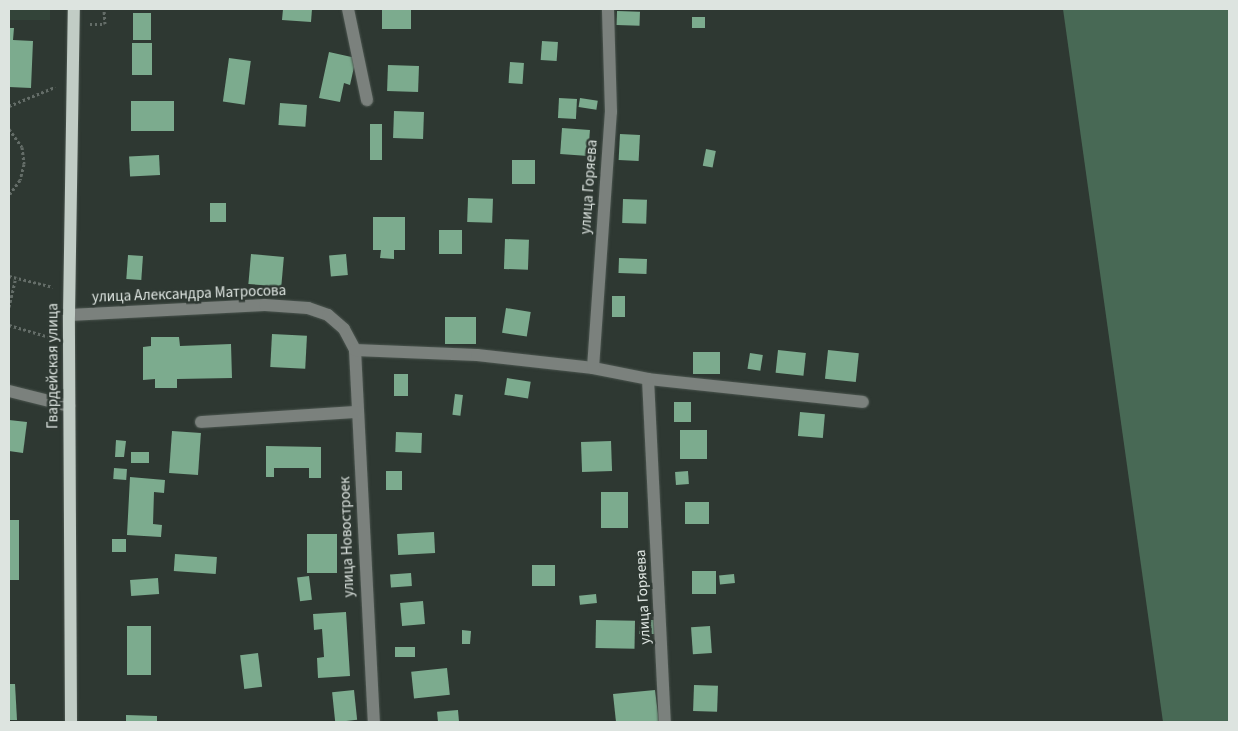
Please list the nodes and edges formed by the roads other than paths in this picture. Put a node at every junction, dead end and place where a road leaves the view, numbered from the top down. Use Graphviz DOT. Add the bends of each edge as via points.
graph roads {
  1 [pos="74,9"];
  2 [pos="348,9"];
  3 [pos="608,9"];
  4 [pos="367,100"];
  5 [pos="69,315"];
  6 [pos="355,350"];
  7 [pos="593,368"];
  8 [pos="648,380"];
  9 [pos="9,391"];
  10 [pos="863,402"];
  11 [pos="70,406"];
  12 [pos="357,412"];
  13 [pos="201,422"];
  14 [pos="71,722"];
  15 [pos="374,722"];
  16 [pos="665,722"];
  1 -- 5 [label="main road, Гвардейская улица"];
  2 -- 4 [label="street"];
  3 -- 7 [label="street, улица Горяева" via="610,112"];
  5 -- 6 [label="street, улица Александра Матросова" via="265,305 308,308 328,314 344,329"];
  5 -- 11 [label="main road, Гвардейская улица"];
  6 -- 7 [label="street" via="476,355"];
  6 -- 12 [label="street, улица Новостроек"];
  7 -- 8 [label="street"];
  8 -- 10 [label="street"];
  8 -- 16 [label="street, улица Горяева"];
  9 -- 11 [label="street"];
  11 -- 14 [label="main road, Гвардейская улица"];
  12 -- 13 [label="street"];
  12 -- 15 [label="street, улица Новостроек"];
}
